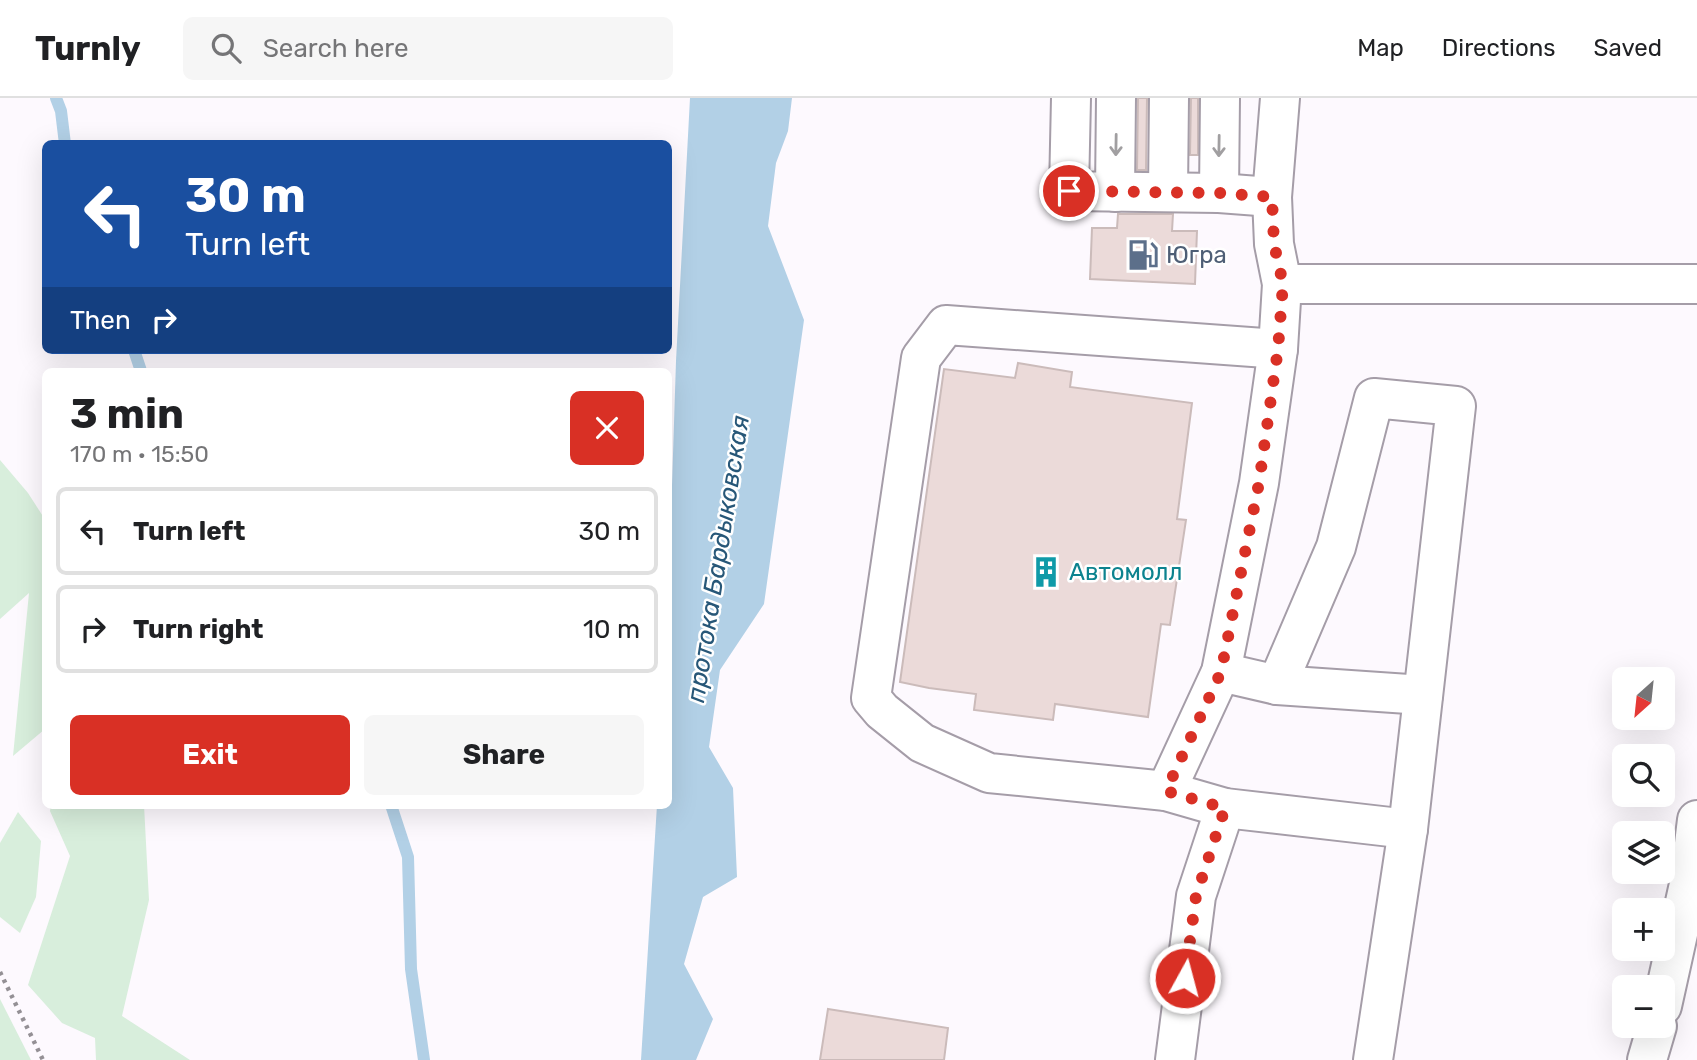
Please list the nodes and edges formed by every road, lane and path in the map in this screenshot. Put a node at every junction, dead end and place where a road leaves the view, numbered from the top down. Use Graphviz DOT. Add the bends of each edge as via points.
graph roads {
  1 [pos="1071,98"];
  2 [pos="1116,98"];
  3 [pos="1169,98"];
  4 [pos="1220,98"];
  5 [pos="1280,98"];
  6 [pos="1115,192"];
  7 [pos="1168,192"];
  8 [pos="1219,193"];
  9 [pos="1272,197"];
  10 [pos="1283,284"];
  11 [pos="1697,284"];
  12 [pos="1278,349"];
  13 [pos="1221,672"];
  14 [pos="1278,685"];
  15 [pos="1423,695"];
  16 [pos="1166,791"];
  17 [pos="1225,808"];
  18 [pos="1697,820"];
  19 [pos="1408,829"];
  20 [pos="0,972"];
  21 [pos="1669,975"];
  22 [pos="1653,1038"];
  23 [pos="43,1060"];
  24 [pos="1175,1060"];
  25 [pos="1373,1060"];
  26 [pos="1647,1060"];
  1 -- 6 [label="main road" via="1069,191"];
  2 -- 6 [label="main road, one-way"];
  3 -- 7 [label="main road"];
  4 -- 8 [label="main road, one-way"];
  5 -- 9 [label="main road"];
  6 -- 7 [label="main road"];
  7 -- 8 [label="main road"];
  8 -- 9 [label="main road"];
  9 -- 10 [label="main road" via="1274,244"];
  10 -- 11 [label="main road"];
  10 -- 12 [label="main road"];
  12 -- 13 [label="main road" via="1259,483"];
  12 -- 16 [label="main road" via="946,325 920,358 871,698 922,743 989,773"];
  13 -- 14 [label="main road"];
  13 -- 16 [label="main road"];
  14 -- 15 [label="main road"];
  14 -- 15 [label="main road" via="1336,547 1374,398 1456,406"];
  15 -- 19 [label="main road"];
  16 -- 17 [label="main road"];
  17 -- 19 [label="main road"];
  17 -- 24 [label="main road" via="1196,896"];
  18 -- 21 [label="main road" via="1689,884"];
  19 -- 25 [label="main road"];
  20 -- 23 [label="path"];
  22 -- 26 [label="main road"];
}
